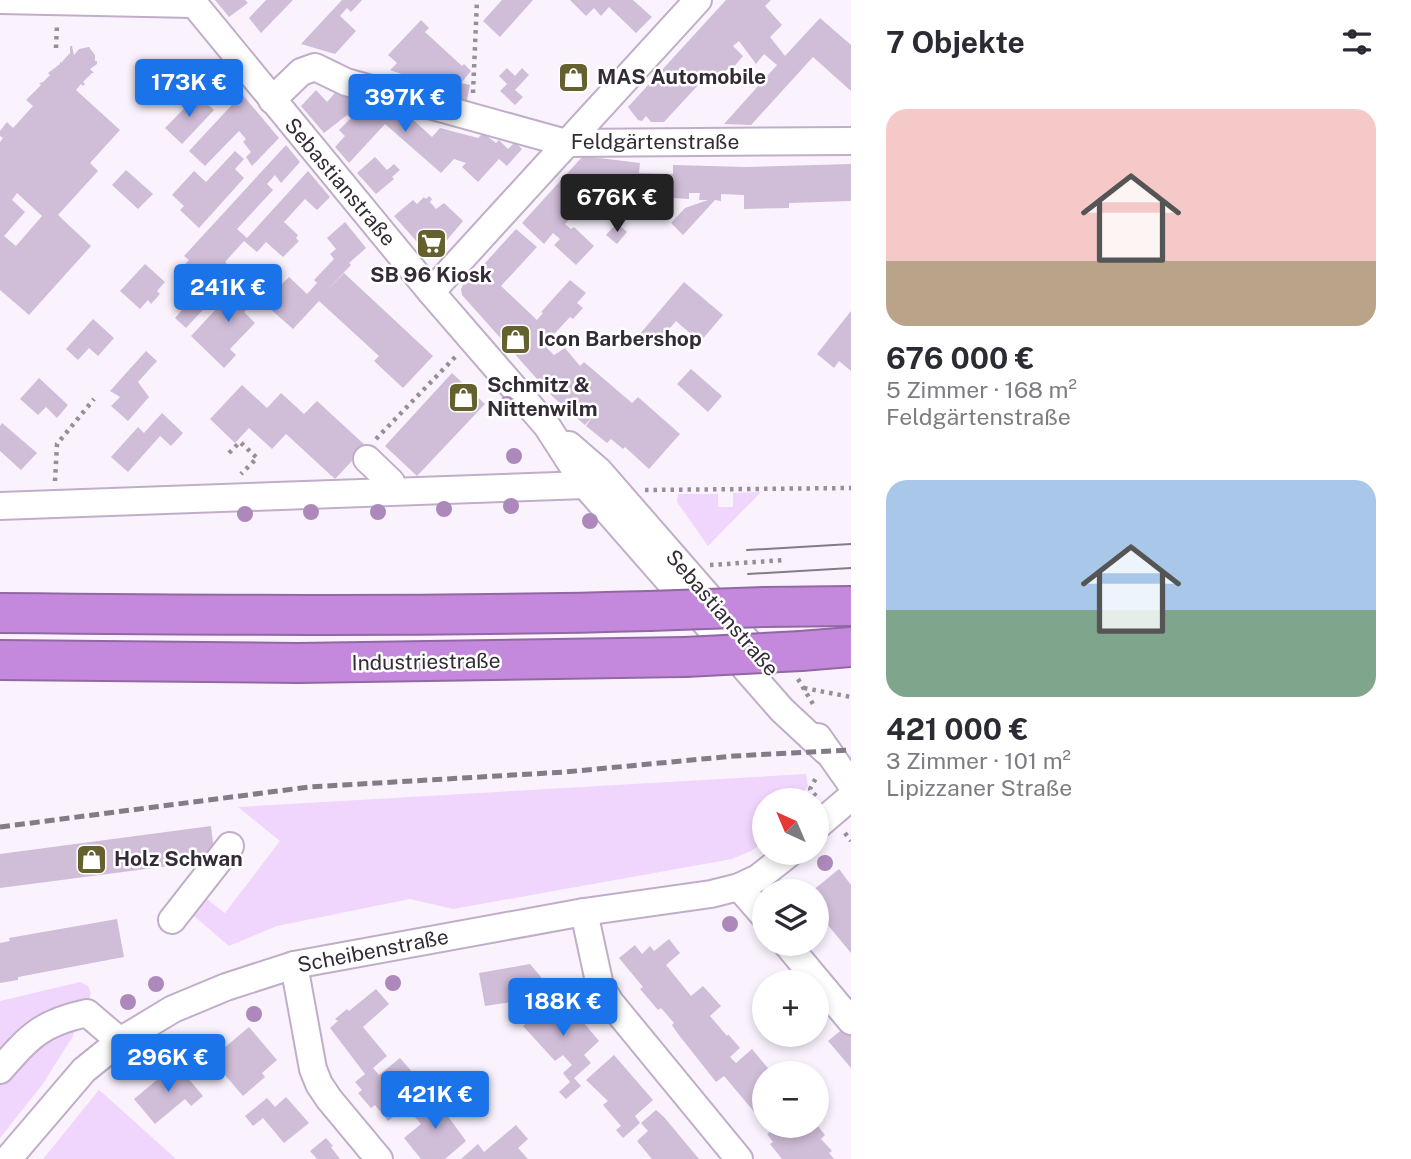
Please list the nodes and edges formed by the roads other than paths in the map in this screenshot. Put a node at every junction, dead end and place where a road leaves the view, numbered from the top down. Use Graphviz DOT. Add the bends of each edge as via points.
graph roads {
  1 [pos="0,0"];
  2 [pos="698,0"];
  3 [pos="192,2"];
  4 [pos="272,100"];
  5 [pos="851,141"];
  6 [pos="566,143"];
  7 [pos="431,292"];
  8 [pos="547,426"];
  9 [pos="369,451"];
  10 [pos="585,485"];
  11 [pos="393,492"];
  12 [pos="0,506"];
  13 [pos="851,606"];
  14 [pos="0,613"];
  15 [pos="851,647"];
  16 [pos="0,660"];
  17 [pos="826,751"];
  18 [pos="851,784"];
  19 [pos="851,797"];
  20 [pos="830,815"];
  21 [pos="230,846"];
  22 [pos="774,865"];
  23 [pos="739,887"];
  24 [pos="752,902"];
  25 [pos="584,912"];
  26 [pos="173,920"];
  27 [pos="797,956"];
  28 [pos="293,965"];
  29 [pos="851,1021"];
  30 [pos="120,1041"];
  31 [pos="0,1070"];
  32 [pos="736,1158"];
  33 [pos="8,1159"];
  34 [pos="379,1159"];
  1 -- 3 [label="street"];
  2 -- 6 [label="street"];
  3 -- 4 [label="street, Sebastianstraße"];
  4 -- 6 [label="street, Feldgärtenstraße" via="301,72 315,67 346,82"];
  4 -- 7 [label="street, Sebastianstraße"];
  5 -- 6 [label="street, Feldgärtenstraße"];
  6 -- 7 [label="street"];
  7 -- 8 [label="street, Sebastianstraße"];
  8 -- 10 [label="street, Sebastianstraße"];
  8 -- 17 [label="street, Sebastianstraße" via="599,471 745,636 794,699"];
  9 -- 11 [label="street"];
  10 -- 11 [label="street"];
  10 -- 17 [label="street, Sebastianstraße" via="782,710"];
  11 -- 12 [label="street"];
  13 -- 14 [label="highway, bridge" via="510,615"];
  15 -- 16 [label="highway, Industriestraße, bridge" via="802,670 685,657 312,663"];
  17 -- 18 [label="street, Sebastianstraße"];
  19 -- 20 [label="street"];
  21 -- 26 [label="street"];
  22 -- 23 [label="street, Scheibenstraße"];
  23 -- 24 [label="street"];
  23 -- 25 [label="street, Scheibenstraße"];
  25 -- 28 [label="street, Scheibenstraße"];
  25 -- 32 [label="street" via="600,986"];
  27 -- 29 [label="street"];
  28 -- 30 [label="street, Scheibenstraße" via="173,1009"];
  28 -- 34 [label="street" via="319,1084"];
  30 -- 31 [label="street" via="87,1013 64,1018 28,1039"];
  30 -- 33 [label="street, Scheibenstraße" via="84,1070"];
}
